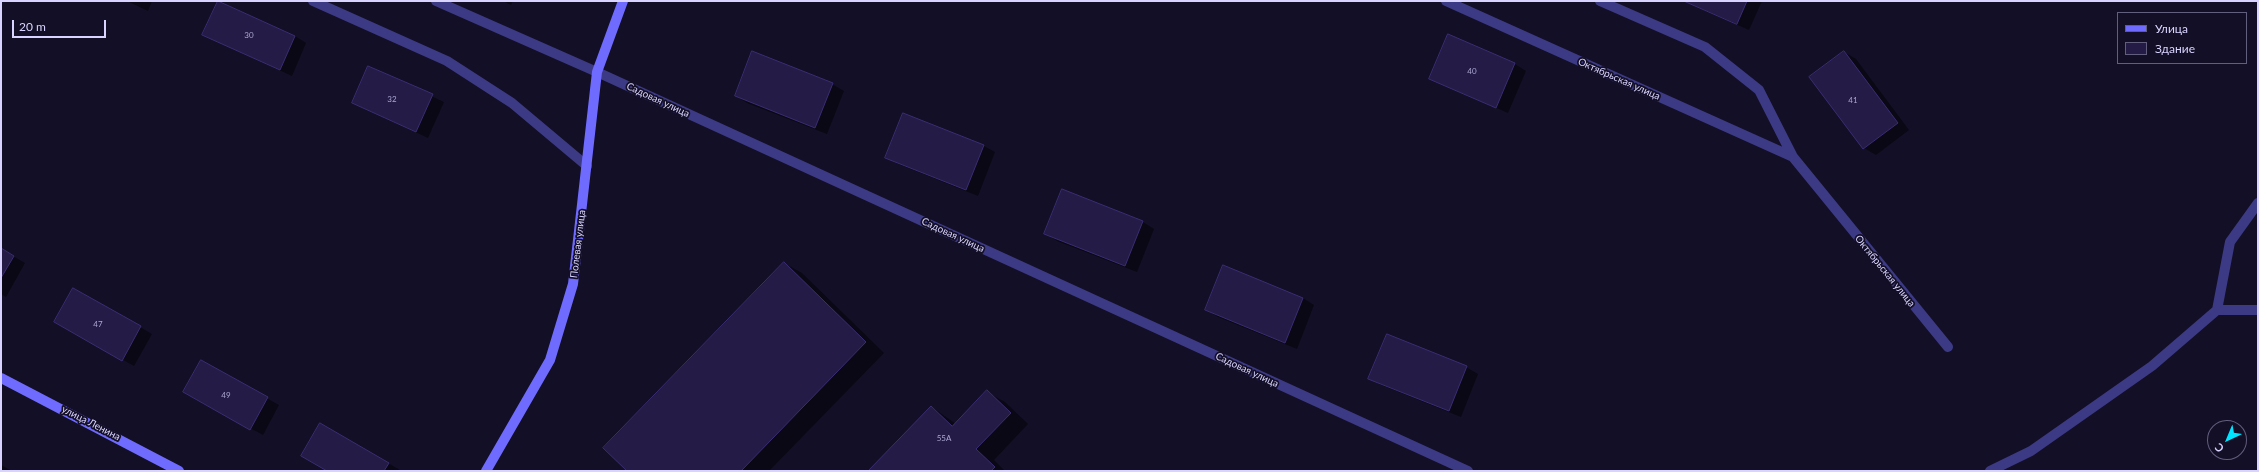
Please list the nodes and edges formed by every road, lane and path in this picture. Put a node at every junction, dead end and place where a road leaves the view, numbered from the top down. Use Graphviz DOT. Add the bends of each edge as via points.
graph roads {
  1 [pos="312,1"];
  2 [pos="436,1"];
  3 [pos="623,1"];
  4 [pos="1446,1"];
  5 [pos="1600,1"];
  6 [pos="596,72"];
  7 [pos="1793,158"];
  8 [pos="587,166"];
  9 [pos="2258,203"];
  10 [pos="2217,310"];
  11 [pos="2258,310"];
  12 [pos="1948,347"];
  13 [pos="1,378"];
  14 [pos="179,471"];
  15 [pos="486,471"];
  16 [pos="1468,471"];
  17 [pos="1990,471"];
  1 -- 8 [label="street" via="447,61 512,103"];
  2 -- 6 [label="street, Садовая улица"];
  3 -- 6 [label="street, Полевая улица"];
  4 -- 7 [label="street, Октябрьская улица"];
  5 -- 7 [label="street, Октябрьская улица" via="1705,48 1759,90"];
  6 -- 8 [label="street, Полевая улица"];
  6 -- 16 [label="street, Садовая улица"];
  7 -- 12 [label="street, Октябрьская улица"];
  8 -- 15 [label="street, Полевая улица" via="573,284 550,360"];
  9 -- 10 [label="street" via="2230,242"];
  10 -- 11 [label="street"];
  10 -- 17 [label="street" via="2152,366 2031,451"];
  13 -- 14 [label="street, улица Ленина"];
}
